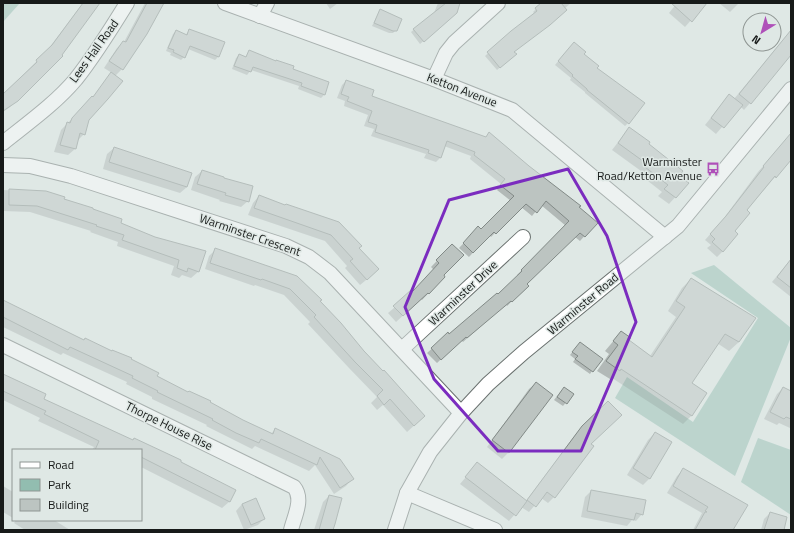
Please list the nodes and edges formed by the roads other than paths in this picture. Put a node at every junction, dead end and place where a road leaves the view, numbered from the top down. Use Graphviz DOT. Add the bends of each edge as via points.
graph roads {
  1 [pos="127,3"];
  2 [pos="225,3"];
  3 [pos="267,3"];
  4 [pos="498,3"];
  5 [pos="260,16"];
  6 [pos="434,79"];
  7 [pos="791,89"];
  8 [pos="3,143"];
  9 [pos="3,165"];
  10 [pos="523,237"];
  11 [pos="665,237"];
  12 [pos="3,345"];
  13 [pos="402,349"];
  14 [pos="461,413"];
  15 [pos="407,493"];
  16 [pos="291,530"];
  17 [pos="395,530"];
  18 [pos="495,530"];
  1 -- 8 [label="street, Lees Hall Road" via="75,80 46,109"];
  2 -- 5 [label="street, Ketton Avenue"];
  3 -- 5 [label="street"];
  4 -- 6 [label="street" via="454,43"];
  5 -- 6 [label="street, Ketton Avenue"];
  6 -- 11 [label="street, Ketton Avenue" via="512,110"];
  7 -- 11 [label="street, Warminster Road" via="678,226"];
  9 -- 13 [label="street, Warminster Crescent" via="30,166 71,176 271,241 303,254 330,273"];
  10 -- 13 [label="street, Warminster Drive"];
  11 -- 14 [label="street, Warminster Road" via="524,352 488,384"];
  12 -- 16 [label="street, Thorpe House Rise" via="294,487 300,498"];
  13 -- 14 [label="street, Warminster Crescent"];
  14 -- 15 [label="street, Warminster Road" via="430,452"];
  15 -- 17 [label="street, Warminster Road"];
  15 -- 18 [label="street"];
}
